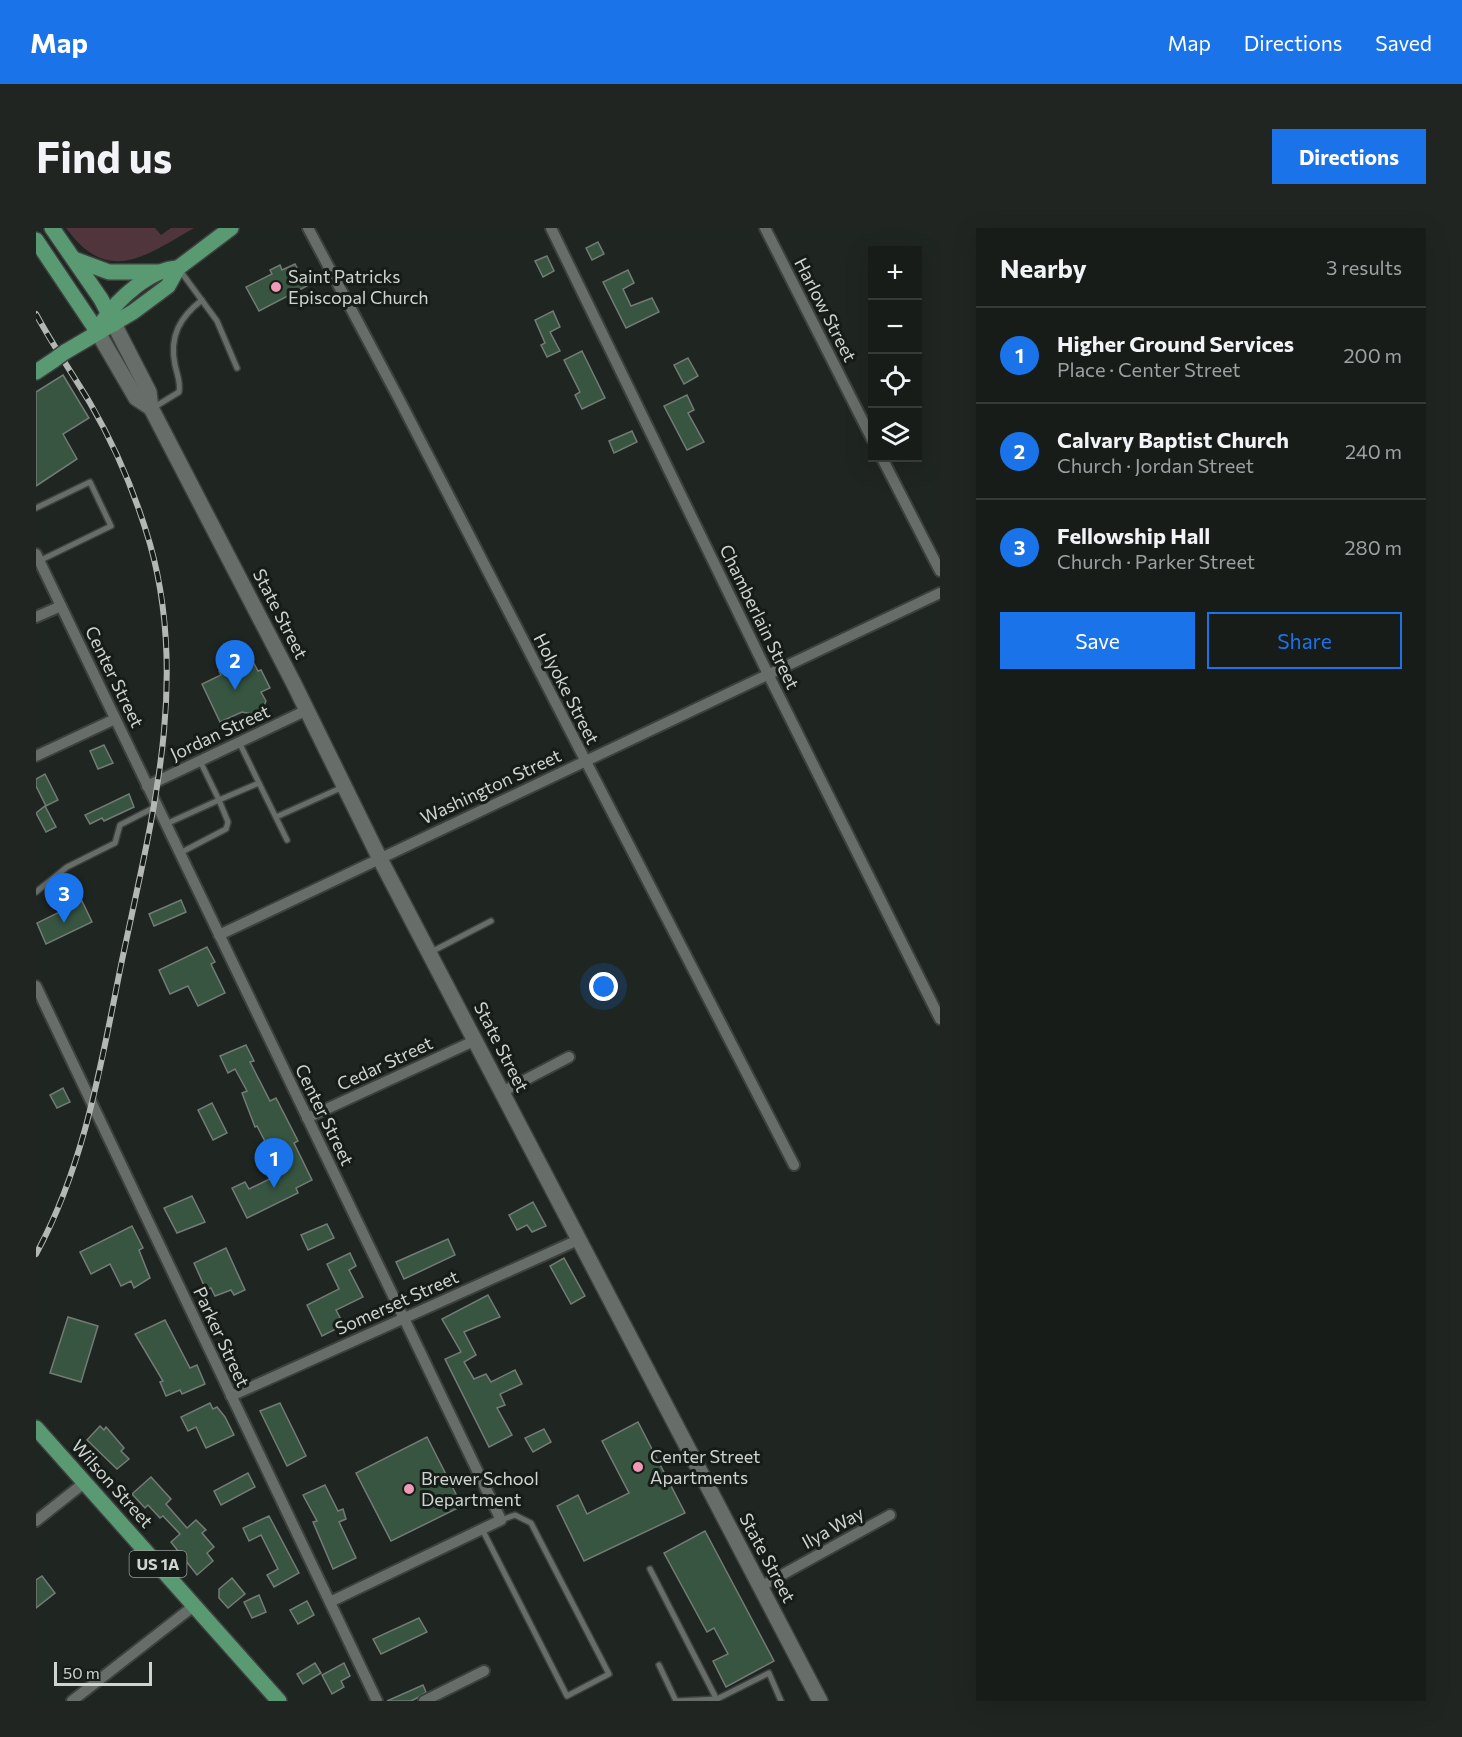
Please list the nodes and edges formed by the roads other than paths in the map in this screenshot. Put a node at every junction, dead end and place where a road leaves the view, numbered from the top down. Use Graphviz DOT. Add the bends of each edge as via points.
graph roads {
  1 [pos="51,228"];
  2 [pos="308,228"];
  3 [pos="551,228"];
  4 [pos="765,228"];
  5 [pos="225,230"];
  6 [pos="36,240"];
  7 [pos="72,257"];
  8 [pos="178,268"];
  9 [pos="158,272"];
  10 [pos="202,300"];
  11 [pos="111,318"];
  12 [pos="97,331"];
  13 [pos="237,368"];
  14 [pos="36,372"];
  15 [pos="151,408"];
  16 [pos="868,429"];
  17 [pos="884,462"];
  18 [pos="36,508"];
  19 [pos="38,557"];
  20 [pos="940,571"];
  21 [pos="940,593"];
  22 [pos="61,606"];
  23 [pos="36,617"];
  24 [pos="768,674"];
  25 [pos="307,710"];
  26 [pos="116,719"];
  27 [pos="239,742"];
  28 [pos="36,756"];
  29 [pos="200,761"];
  30 [pos="584,761"];
  31 [pos="259,783"];
  32 [pos="147,786"];
  33 [pos="345,786"];
  34 [pos="219,800"];
  35 [pos="157,806"];
  36 [pos="276,817"];
  37 [pos="166,824"];
  38 [pos="287,840"];
  39 [pos="180,853"];
  40 [pos="380,859"];
  41 [pos="36,892"];
  42 [pos="491,921"];
  43 [pos="219,935"];
  44 [pos="430,953"];
  45 [pos="36,986"];
  46 [pos="940,1019"];
  47 [pos="476,1040"];
  48 [pos="569,1057"];
  49 [pos="502,1092"];
  50 [pos="307,1118"];
  51 [pos="794,1165"];
  52 [pos="578,1240"];
  53 [pos="404,1318"];
  54 [pos="231,1396"];
  55 [pos="36,1428"];
  56 [pos="84,1483"];
  57 [pos="890,1515"];
  58 [pos="501,1520"];
  59 [pos="36,1521"];
  60 [pos="482,1529"];
  61 [pos="650,1569"];
  62 [pos="760,1587"];
  63 [pos="330,1602"];
  64 [pos="195,1605"];
  65 [pos="658,1665"];
  66 [pos="484,1671"];
  67 [pos="718,1700"];
  68 [pos="72,1701"];
  69 [pos="279,1701"];
  70 [pos="378,1701"];
  71 [pos="424,1701"];
  72 [pos="781,1701"];
  73 [pos="820,1701"];
  1 -- 7 [label="main road, State Street"];
  2 -- 30 [label="street, Holyoke Street"];
  3 -- 24 [label="street, Chamberlain Street"];
  4 -- 16 [label="street, Harlow Street"];
  5 -- 8 [label="main road"];
  6 -- 12 [label="main road, State Street"];
  7 -- 9 [label="main road" via="109,272"];
  7 -- 11 [label="main road, State Street"];
  8 -- 9 [label="main road"];
  8 -- 10 [label="lane"];
  8 -- 11 [label="main road" via="168,286"];
  9 -- 11 [label="main road"];
  10 -- 13 [label="lane" via="220,327"];
  10 -- 15 [label="lane" via="185,315 175,335 179,392"];
  11 -- 12 [label="main road"];
  11 -- 15 [label="main road, State Street" via="149,392"];
  12 -- 14 [label="main road"];
  12 -- 15 [label="main road, State Street" via="136,398"];
  15 -- 25 [label="main road, State Street"];
  17 -- 20 [label="street"];
  18 -- 19 [label="lane" via="90,482 111,526"];
  19 -- 22 [label="street, Center Street"];
  21 -- 24 [label="street, Washington Street"];
  22 -- 23 [label="street"];
  22 -- 26 [label="street, Center Street"];
  24 -- 30 [label="street, Washington Street"];
  24 -- 46 [label="street, Chamberlain Street"];
  25 -- 27 [label="street, Jordan Street"];
  25 -- 33 [label="main road, State Street"];
  26 -- 28 [label="street"];
  26 -- 32 [label="street, Center Street"];
  27 -- 29 [label="street, Jordan Street"];
  27 -- 31 [label="lane"];
  29 -- 32 [label="street, Jordan Street"];
  29 -- 34 [label="lane"];
  30 -- 40 [label="street, Washington Street"];
  30 -- 51 [label="street, Holyoke Street"];
  31 -- 34 [label="lane"];
  31 -- 36 [label="lane"];
  32 -- 35 [label="street, Center Street"];
  33 -- 36 [label="lane"];
  33 -- 40 [label="main road, State Street"];
  34 -- 37 [label="lane"];
  34 -- 39 [label="lane" via="228,822 226,829"];
  35 -- 37 [label="street, Center Street"];
  35 -- 41 [label="lane" via="120,825 115,843 67,867"];
  36 -- 38 [label="lane"];
  37 -- 39 [label="street, Center Street"];
  39 -- 43 [label="street, Center Street"];
  40 -- 43 [label="street, Washington Street"];
  40 -- 44 [label="main road, State Street"];
  42 -- 44 [label="lane"];
  43 -- 50 [label="street, Center Street"];
  44 -- 47 [label="main road, State Street"];
  45 -- 54 [label="street, Parker Street"];
  47 -- 49 [label="main road, State Street"];
  47 -- 50 [label="street, Cedar Street"];
  48 -- 49 [label="street"];
  49 -- 52 [label="main road, State Street"];
  50 -- 53 [label="street, Center Street"];
  52 -- 53 [label="street, Somerset Street"];
  52 -- 62 [label="main road, State Street"];
  53 -- 54 [label="street, Somerset Street"];
  53 -- 58 [label="street, Center Street"];
  54 -- 63 [label="street, Parker Street"];
  55 -- 56 [label="main road, Wilson Street / US 1A"];
  56 -- 59 [label="street"];
  56 -- 64 [label="main road, Wilson Street / US 1A"];
  57 -- 62 [label="street, Ilya Way"];
  58 -- 60 [label="street"];
  58 -- 60 [label="lane" via="515,1515 531,1522 609,1674 567,1696"];
  60 -- 63 [label="street"];
  61 -- 67 [label="lane"];
  62 -- 73 [label="main road, State Street"];
  63 -- 70 [label="street, Parker Street"];
  64 -- 68 [label="street"];
  64 -- 69 [label="main road, Wilson Street / US 1A"];
  65 -- 67 [label="lane" via="676,1701"];
  66 -- 71 [label="street"];
  67 -- 72 [label="lane" via="769,1673"];
}
